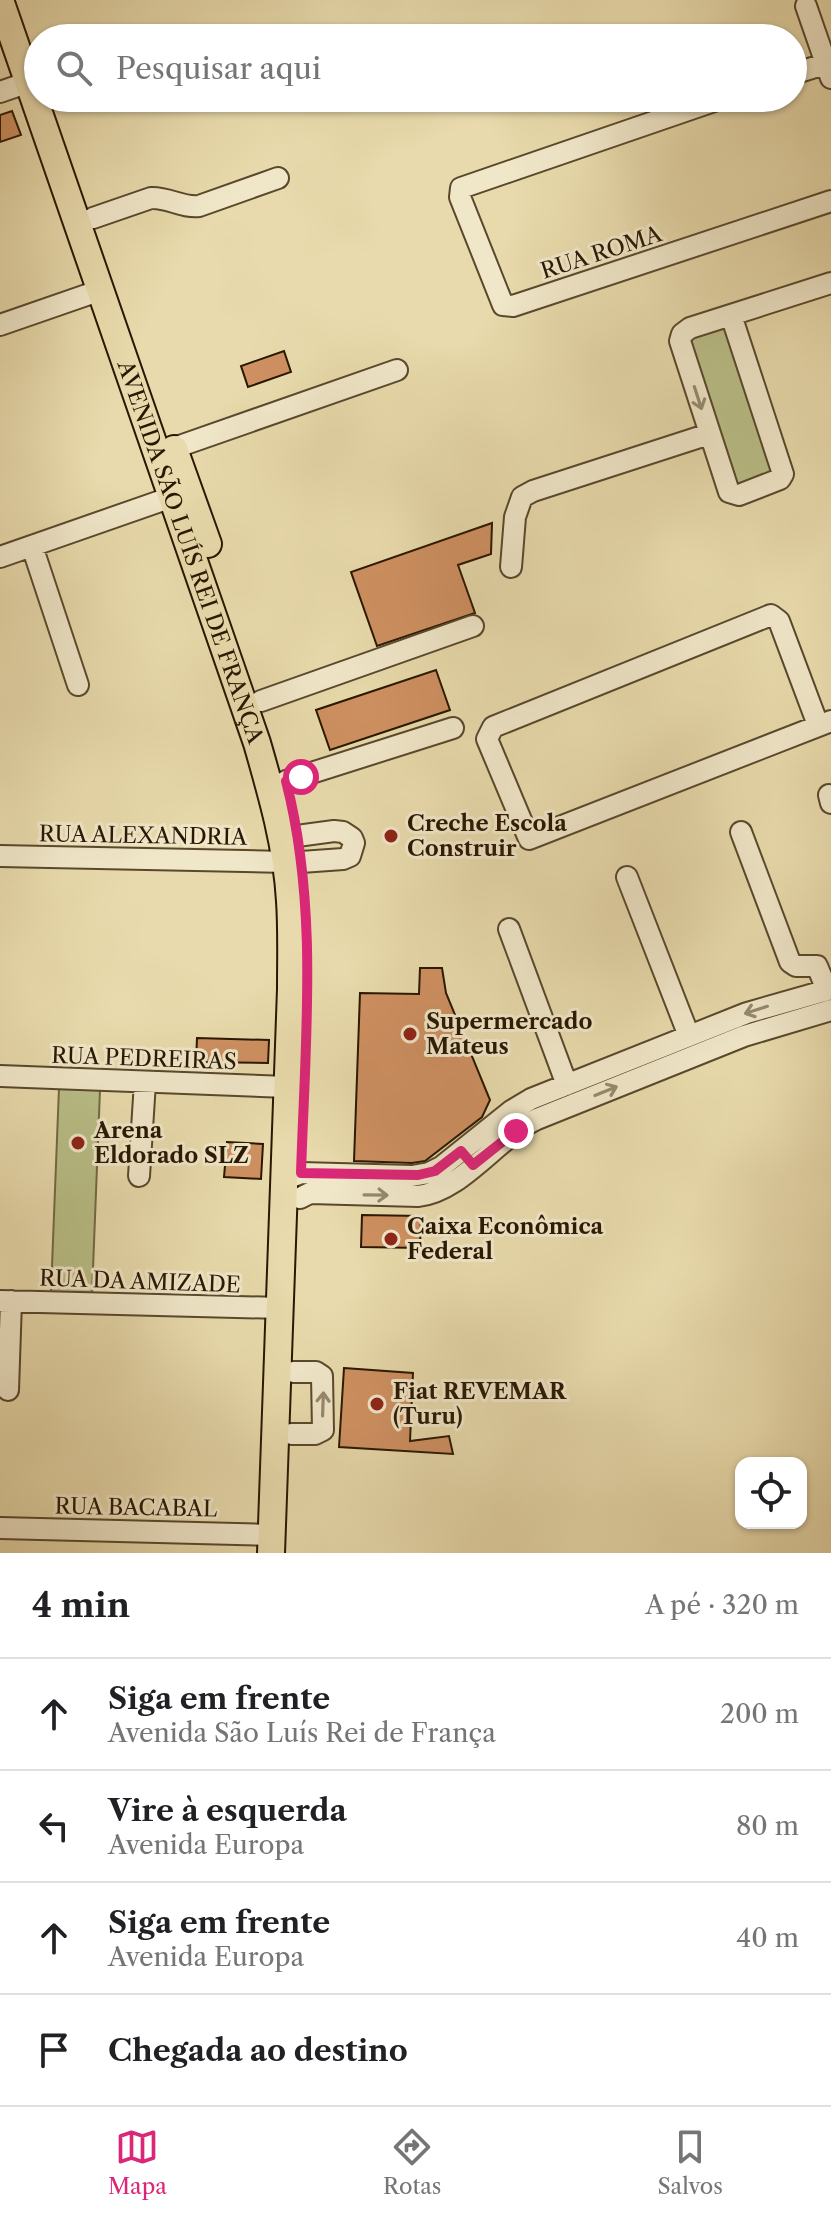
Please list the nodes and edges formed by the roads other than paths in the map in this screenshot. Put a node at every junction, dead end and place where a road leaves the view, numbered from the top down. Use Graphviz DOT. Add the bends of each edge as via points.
graph roads {
  1 [pos="0,0"];
  2 [pos="17,0"];
  3 [pos="806,6"];
  4 [pos="24,31"];
  5 [pos="24,52"];
  6 [pos="829,68"];
  7 [pos="807,72"];
  8 [pos="24,77"];
  9 [pos="0,92"];
  10 [pos="46,112"];
  11 [pos="56,112"];
  12 [pos="681,112"];
  13 [pos="278,178"];
  14 [pos="831,201"];
  15 [pos="93,218"];
  16 [pos="831,283"];
  17 [pos="101,290"];
  18 [pos="731,315"];
  19 [pos="0,325"];
  20 [pos="397,370"];
  21 [pos="709,434"];
  22 [pos="174,448"];
  23 [pos="172,497"];
  24 [pos="34,551"];
  25 [pos="0,557"];
  26 [pos="511,567"];
  27 [pos="473,626"];
  28 [pos="78,685"];
  29 [pos="261,701"];
  30 [pos="824,723"];
  31 [pos="453,728"];
  32 [pos="286,781"];
  33 [pos="741,832"];
  34 [pos="295,853"];
  35 [pos="0,856"];
  36 [pos="627,877"];
  37 [pos="509,929"];
  38 [pos="830,996"];
  39 [pos="689,1036"];
  40 [pos="0,1076"];
  41 [pos="567,1085"];
  42 [pos="287,1087"];
  43 [pos="144,1089"];
  44 [pos="467,1158"];
  45 [pos="139,1176"];
  46 [pos="295,1184"];
  47 [pos="7,1306"];
  48 [pos="280,1308"];
  49 [pos="8,1390"];
  50 [pos="0,1528"];
  51 [pos="276,1547"];
  1 -- 5 [label="main road, AVENIDA SÃO LUÍS REI DE FRANÇA"];
  2 -- 4 [label="main road, AVENIDA SÃO LUÍS REI DE FRANÇA"];
  3 -- 6 [label="street"];
  6 -- 7 [label="street"];
  8 -- 9 [label="street"];
  10 -- 17 [label="main road, AVENIDA SÃO LUÍS REI DE FRANÇA"];
  11 -- 15 [label="main road, AVENIDA SÃO LUÍS REI DE FRANÇA"];
  12 -- 14 [label="street, RUA ROMA" via="464,184 460,191 499,300 507,307"];
  13 -- 15 [label="street" via="199,206 151,198"];
  15 -- 22 [label="main road, AVENIDA SÃO LUÍS REI DE FRANÇA"];
  16 -- 18 [label="street"];
  17 -- 19 [label="street"];
  17 -- 23 [label="main road, AVENIDA SÃO LUÍS REI DE FRANÇA"];
  18 -- 21 [label="street, one-way" via="690,328 680,341"];
  18 -- 21 [label="street" via="783,474 733,495"];
  20 -- 22 [label="street"];
  21 -- 26 [label="street" via="522,497"];
  22 -- 29 [label="main road, AVENIDA SÃO LUÍS REI DE FRANÇA"];
  23 -- 24 [label="street"];
  23 -- 34 [label="main road, AVENIDA SÃO LUÍS REI DE FRANÇA"];
  24 -- 25 [label="street"];
  24 -- 28 [label="street"];
  27 -- 29 [label="street"];
  29 -- 32 [label="main road, AVENIDA SÃO LUÍS REI DE FRANÇA"];
  30 -- 30 [label="street" via="529,839 487,739 493,727 771,615 779,621"];
  31 -- 32 [label="street"];
  32 -- 34 [label="main road, AVENIDA SÃO LUÍS REI DE FRANÇA"];
  33 -- 38 [label="street" via="790,962 817,966"];
  34 -- 35 [label="street, RUA ALEXANDRIA"];
  34 -- 42 [label="main road, AVENIDA SÃO LUÍS REI DE FRANÇA"];
  34 -- 46 [label="main road, AVENIDA SÃO LUÍS REI DE FRANÇA" via="306,900 307,981"];
  36 -- 39 [label="street"];
  37 -- 41 [label="street"];
  38 -- 39 [label="street, one-way" via="757,1009"];
  44 -- 38 [label="street, one-way" via="537,1119"];
  39 -- 41 [label="street"];
  40 -- 43 [label="street, RUA PEDREIRAS"];
  41 -- 44 [label="street" via="521,1104"];
  42 -- 43 [label="street, RUA PEDREIRAS"];
  42 -- 46 [label="main road, AVENIDA SÃO LUÍS REI DE FRANÇA"];
  43 -- 45 [label="street"];
  44 -- 46 [label="street" via="447,1187 429,1194 310,1193"];
  46 -- 48 [label="main road, AVENIDA SÃO LUÍS REI DE FRANÇA"];
  51 -- 46 [label="main road, AVENIDA SÃO LUÍS REI DE FRANÇA, one-way" via="291,1434"];
  47 -- 48 [label="street, RUA DA AMIZADE"];
  47 -- 49 [label="street"];
  48 -- 51 [label="main road, AVENIDA SÃO LUÍS REI DE FRANÇA"];
  50 -- 51 [label="street, RUA BACABAL"];
}
